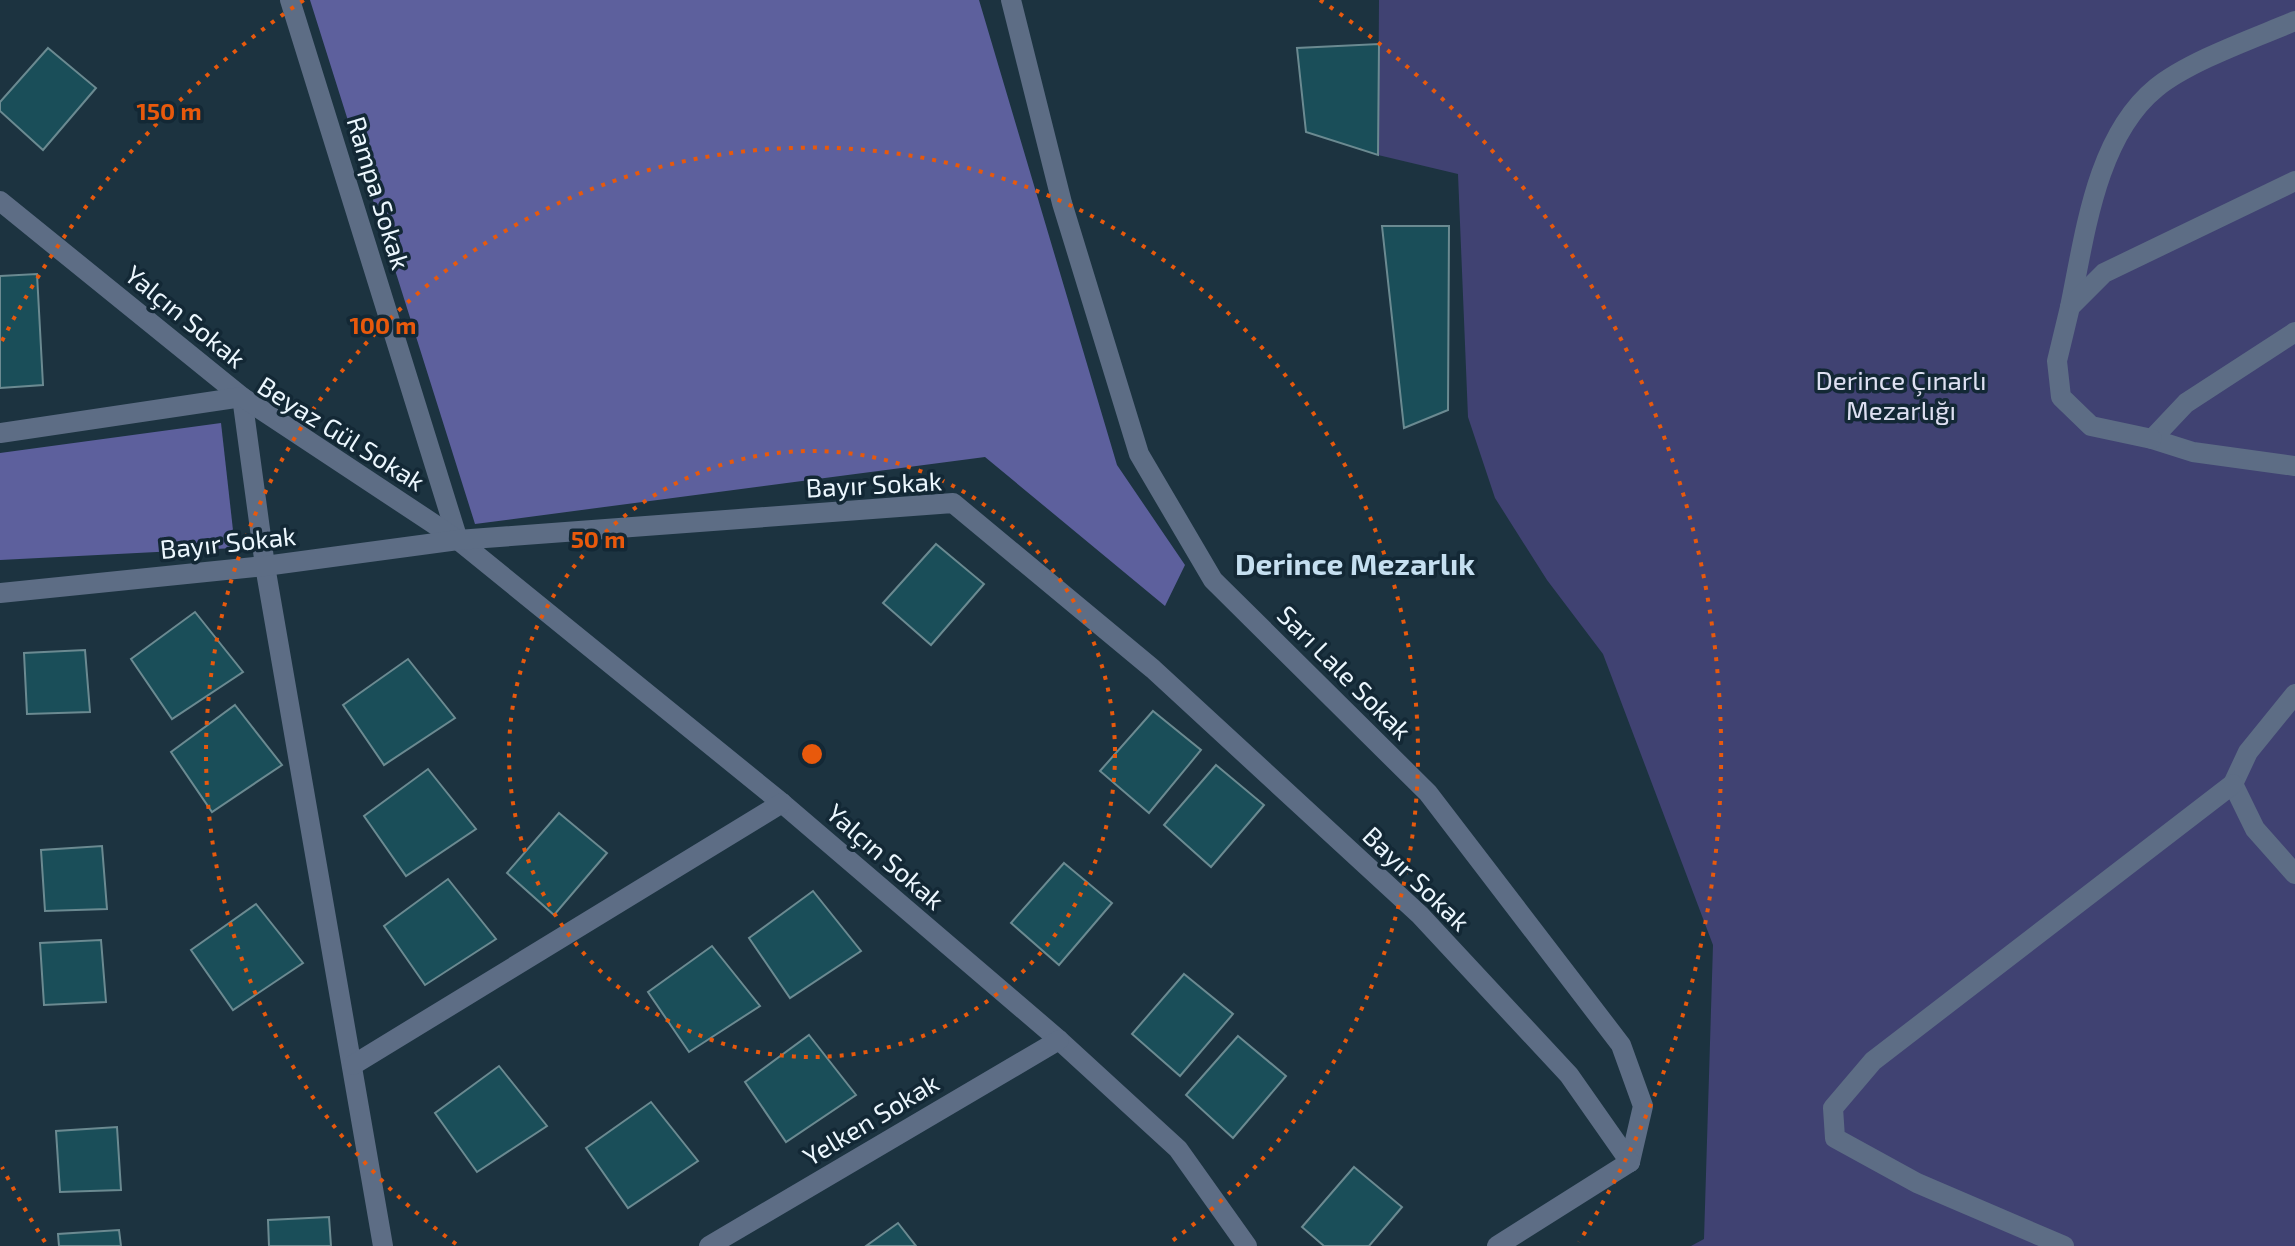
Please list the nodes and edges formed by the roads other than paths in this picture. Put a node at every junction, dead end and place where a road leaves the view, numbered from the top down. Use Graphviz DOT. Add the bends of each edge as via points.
graph roads {
  1 [pos="290,0"];
  2 [pos="1011,0"];
  3 [pos="2295,21"];
  4 [pos="2295,181"];
  5 [pos="0,201"];
  6 [pos="2070,307"];
  7 [pos="2295,332"];
  8 [pos="242,397"];
  9 [pos="0,433"];
  10 [pos="2152,439"];
  11 [pos="2295,466"];
  12 [pos="458,540"];
  13 [pos="265,566"];
  14 [pos="0,593"];
  15 [pos="2295,694"];
  16 [pos="2233,784"];
  17 [pos="782,803"];
  18 [pos="2295,874"];
  19 [pos="1059,1040"];
  20 [pos="353,1065"];
  21 [pos="1630,1162"];
  22 [pos="383,1246"];
  23 [pos="709,1246"];
  24 [pos="1247,1246"];
  25 [pos="1497,1246"];
  26 [pos="2064,1246"];
  1 -- 12 [label="street, Rampa Sokak"];
  2 -- 21 [label="street, Sarı Lale Sokak" via="1062,203 1139,454 1213,580 1428,793 1621,1045 1643,1106"];
  3 -- 6 [label="street" via="2157,87 2125,122 2093,196"];
  4 -- 6 [label="street" via="2104,273"];
  5 -- 8 [label="street, Yalçın Sokak"];
  6 -- 10 [label="street" via="2057,361 2061,397 2091,426"];
  7 -- 10 [label="street" via="2186,403"];
  8 -- 9 [label="street, Beyaz Gül Sokak"];
  8 -- 12 [label="street, Beyaz Gül Sokak"];
  8 -- 13 [label="street, Yalçın Sokak"];
  10 -- 11 [label="street" via="2193,452"];
  12 -- 13 [label="street, Bayır Sokak"];
  12 -- 17 [label="street, Yalçın Sokak"];
  12 -- 21 [label="street, Bayır Sokak" via="953,503 1153,669 1420,915 1569,1075"];
  13 -- 14 [label="street, Bayır Sokak"];
  13 -- 20 [label="street, Yalçın Sokak"];
  15 -- 16 [label="street" via="2248,752"];
  16 -- 18 [label="street" via="2255,829"];
  16 -- 26 [label="street" via="1873,1061 1833,1108 1835,1138 1917,1183"];
  17 -- 19 [label="street, Yalçın Sokak"];
  17 -- 20 [label="street"];
  19 -- 23 [label="street, Yelken Sokak"];
  19 -- 24 [label="street, Yalçın Sokak" via="1178,1149"];
  20 -- 22 [label="street, Yalçın Sokak"];
  21 -- 25 [label="street"];
}
